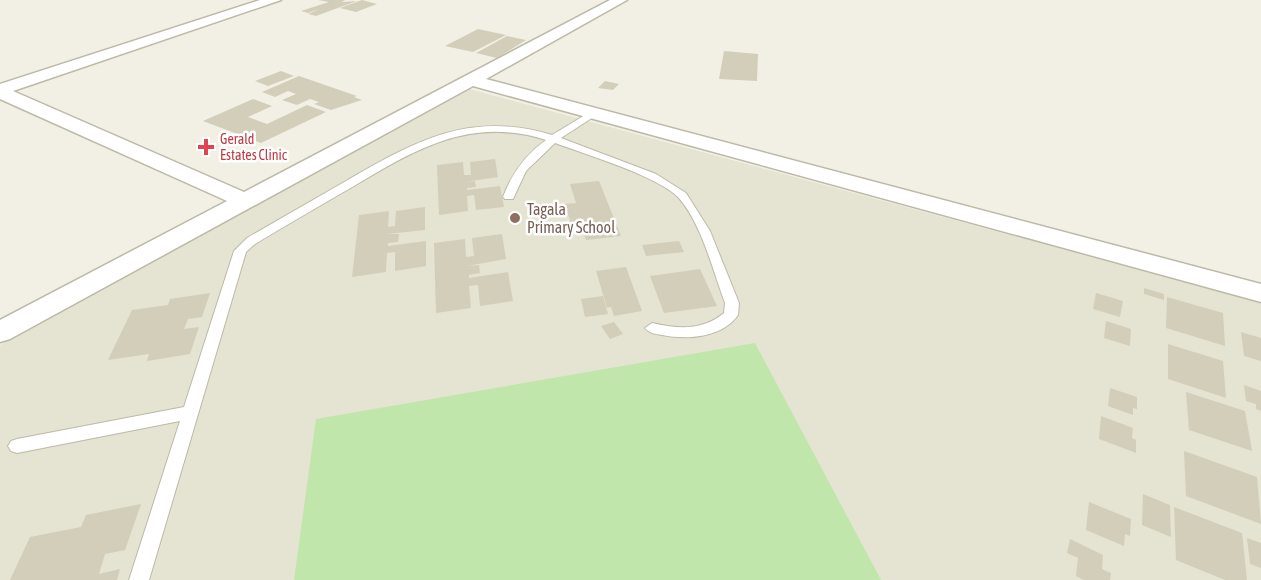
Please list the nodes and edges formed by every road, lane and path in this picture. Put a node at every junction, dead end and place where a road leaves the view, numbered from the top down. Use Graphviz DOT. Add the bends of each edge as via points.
graph roads {
  1 [pos="274,0"];
  2 [pos="620,0"];
  3 [pos="471,80"];
  4 [pos="0,91"];
  5 [pos="593,114"];
  6 [pos="552,138"];
  7 [pos="509,197"];
  8 [pos="246,201"];
  9 [pos="1261,293"];
  10 [pos="652,328"];
  11 [pos="0,332"];
  12 [pos="192,411"];
  13 [pos="16,446"];
  14 [pos="139,580"];
  1 -- 4 [label="street"];
  2 -- 3 [label="street"];
  3 -- 5 [label="street"];
  3 -- 8 [label="street"];
  4 -- 8 [label="street"];
  5 -- 6 [label="lane"];
  5 -- 9 [label="street"];
  6 -- 7 [label="lane" via="519,170"];
  6 -- 10 [label="lane" via="661,181 682,195 696,216 732,303 732,315 720,326 702,332"];
  6 -- 12 [label="lane" via="497,128 460,131 432,139 251,241 235,260"];
  8 -- 11 [label="street"];
  12 -- 13 [label="lane"];
  12 -- 14 [label="lane"];
}
